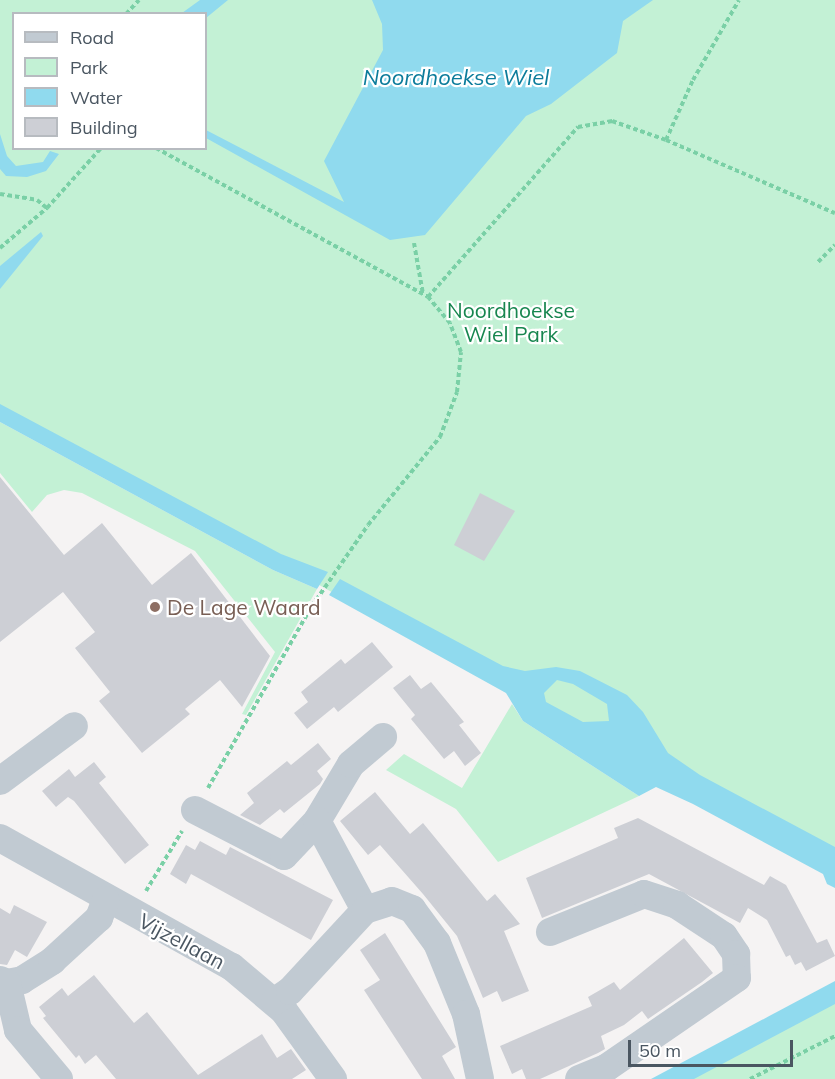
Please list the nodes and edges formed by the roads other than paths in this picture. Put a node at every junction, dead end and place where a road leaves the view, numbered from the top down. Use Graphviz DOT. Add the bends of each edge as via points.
graph roads {
  1 [pos="74,726"];
  2 [pos="383,737"];
  3 [pos="0,781"];
  4 [pos="195,810"];
  5 [pos="317,821"];
  6 [pos="0,838"];
  7 [pos="106,900"];
  8 [pos="365,910"];
  9 [pos="550,932"];
  10 [pos="3,981"];
  11 [pos="275,1001"];
  12 [pos="59,1079"];
  13 [pos="333,1079"];
  14 [pos="480,1079"];
  15 [pos="579,1079"];
  1 -- 3 [label="street"];
  2 -- 5 [label="street" via="351,764"];
  4 -- 5 [label="street" via="284,856"];
  5 -- 8 [label="street"];
  6 -- 7 [label="street, Vijzellaan"];
  7 -- 10 [label="street" via="99,918 52,961 22,980"];
  7 -- 11 [label="street, Vijzellaan" via="231,967"];
  8 -- 11 [label="street" via="290,991"];
  8 -- 14 [label="street" via="392,901 412,909 437,943 466,1014"];
  9 -- 15 [label="street" via="644,894 677,905 724,936 736,954 737,978 606,1068"];
  10 -- 12 [label="street" via="18,1030"];
  11 -- 13 [label="street, Vijzellaan"];
}
